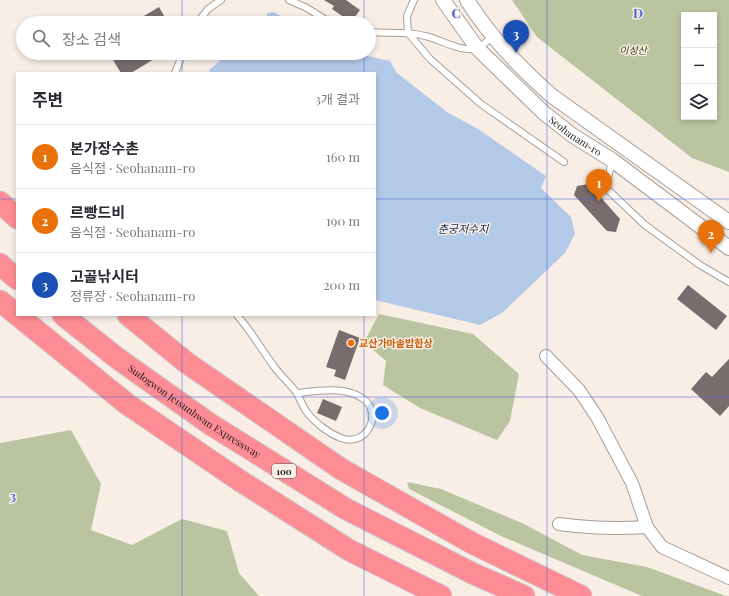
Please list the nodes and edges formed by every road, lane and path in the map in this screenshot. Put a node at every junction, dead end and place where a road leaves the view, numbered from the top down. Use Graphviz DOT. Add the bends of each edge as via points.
graph roads {
  1 [pos="221,0"];
  2 [pos="289,0"];
  3 [pos="414,0"];
  4 [pos="443,0"];
  5 [pos="467,0"];
  6 [pos="202,16"];
  7 [pos="319,16"];
  8 [pos="376,32"];
  9 [pos="408,33"];
  10 [pos="492,37"];
  11 [pos="477,48"];
  12 [pos="180,60"];
  13 [pos="175,72"];
  14 [pos="612,160"];
  15 [pos="564,162"];
  16 [pos="0,202"];
  17 [pos="16,217"];
  18 [pos="729,222"];
  19 [pos="729,248"];
  20 [pos="0,264"];
  21 [pos="16,278"];
  22 [pos="729,282"];
  23 [pos="0,301"];
  24 [pos="16,314"];
  25 [pos="18,316"];
  26 [pos="64,316"];
  27 [pos="129,316"];
  28 [pos="238,316"];
  29 [pos="546,356"];
  30 [pos="297,393"];
  31 [pos="559,524"];
  32 [pos="647,527"];
  33 [pos="729,578"];
  34 [pos="441,596"];
  35 [pos="524,596"];
  36 [pos="581,596"];
  1 -- 6 [label="lane"];
  2 -- 7 [label="lane"];
  3 -- 9 [label="lane" via="407,16"];
  4 -- 11 [label="street, Seohanam-ro"];
  5 -- 10 [label="street, Seohanam-ro"];
  8 -- 9 [label="lane"];
  9 -- 11 [label="lane" via="462,48"];
  9 -- 15 [label="lane" via="430,59 481,104"];
  10 -- 11 [label="lane"];
  10 -- 18 [label="street, Seohanam-ro" via="552,96"];
  11 -- 14 [label="street, Seohanam-ro" via="544,114"];
  12 -- 13 [label="lane"];
  14 -- 19 [label="street, Seohanam-ro"];
  14 -- 22 [label="lane" via="606,188 645,225 700,265"];
  16 -- 17 [label="highway"];
  20 -- 21 [label="highway"];
  23 -- 24 [label="highway"];
  25 -- 34 [label="highway" via="127,404 239,480 349,550"];
  26 -- 35 [label="highway, Sudogwon Je1sunhwan Expressway / 100" via="117,358 210,424 346,509 474,574"];
  27 -- 36 [label="highway" via="187,363 341,469 472,543"];
  28 -- 30 [label="lane" via="276,370"];
  29 -- 32 [label="street" via="579,390 597,417 632,483"];
  30 -- 30 [label="lane" via="306,412 316,423 342,439 353,440 370,428 373,417 363,398 327,390"];
  31 -- 32 [label="street" via="588,528"];
  32 -- 33 [label="street" via="662,547"];
}
